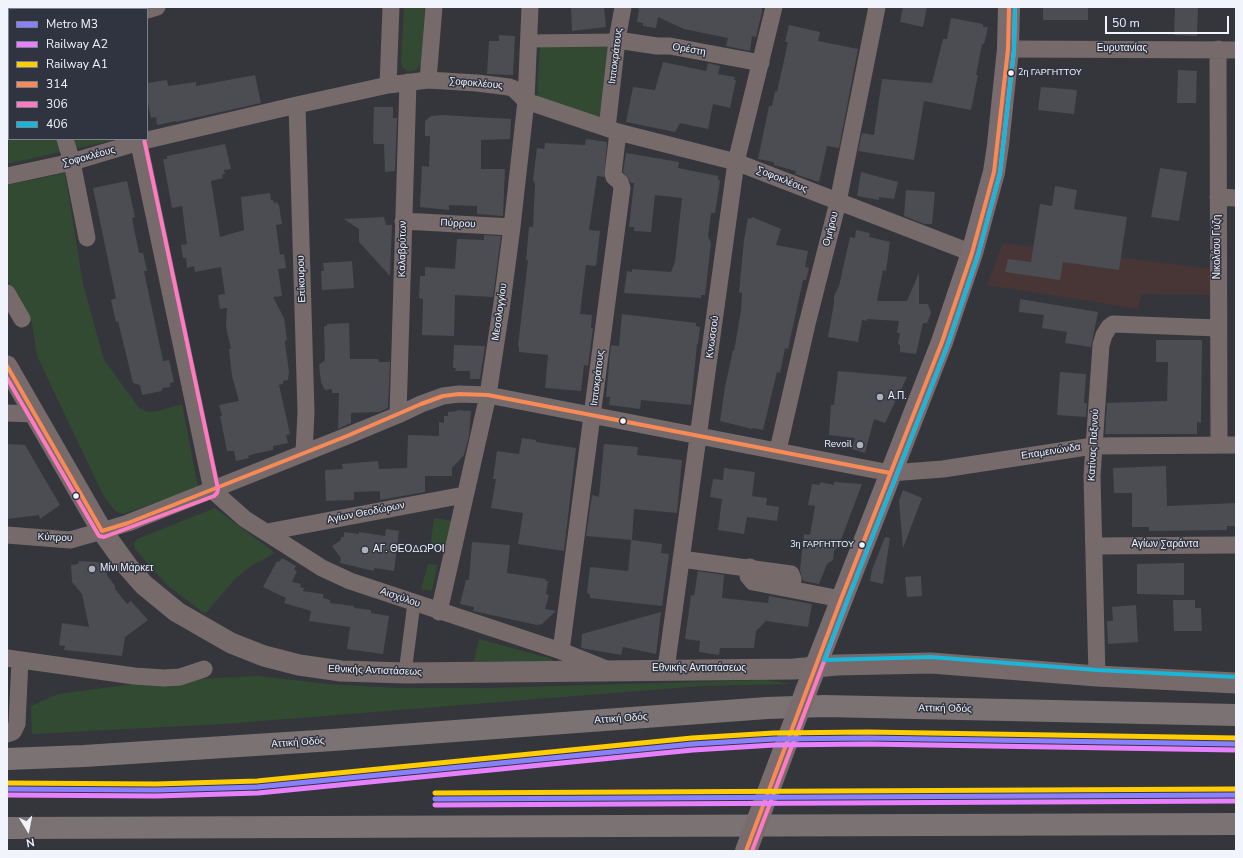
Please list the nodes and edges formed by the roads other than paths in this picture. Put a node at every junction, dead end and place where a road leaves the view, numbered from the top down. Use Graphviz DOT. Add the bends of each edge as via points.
graph roads {
  1 [pos="391,7"];
  2 [pos="434,7"];
  3 [pos="530,7"];
  4 [pos="622,7"];
  5 [pos="774,7"];
  6 [pos="877,7"];
  7 [pos="1009,7"];
  8 [pos="617,40"];
  9 [pos="528,41"];
  10 [pos="1008,49"];
  11 [pos="1218,50"];
  12 [pos="1236,50"];
  13 [pos="760,63"];
  14 [pos="428,80"];
  15 [pos="408,82"];
  16 [pos="388,85"];
  17 [pos="526,101"];
  18 [pos="297,104"];
  19 [pos="612,130"];
  20 [pos="148,139"];
  21 [pos="64,140"];
  22 [pos="138,141"];
  23 [pos="72,162"];
  24 [pos="736,162"];
  25 [pos="7,176"];
  26 [pos="1218,197"];
  27 [pos="1236,198"];
  28 [pos="838,202"];
  29 [pos="403,221"];
  30 [pos="512,227"];
  31 [pos="87,238"];
  32 [pos="972,253"];
  33 [pos="7,293"];
  34 [pos="22,319"];
  35 [pos="1218,328"];
  36 [pos="7,366"];
  37 [pos="488,395"];
  38 [pos="7,413"];
  39 [pos="35,414"];
  40 [pos="398,415"];
  41 [pos="593,416"];
  42 [pos="700,435"];
  43 [pos="1219,444"];
  44 [pos="1236,445"];
  45 [pos="1093,446"];
  46 [pos="778,450"];
  47 [pos="304,453"];
  48 [pos="890,473"];
  49 [pos="212,490"];
  50 [pos="464,495"];
  51 [pos="102,531"];
  52 [pos="267,532"];
  53 [pos="7,535"];
  54 [pos="1236,545"];
  55 [pos="1094,546"];
  56 [pos="681,559"];
  57 [pos="841,599"];
  58 [pos="414,603"];
  59 [pos="439,612"];
  60 [pos="561,651"];
  61 [pos="14,659"];
  62 [pos="815,667"];
  63 [pos="204,669"];
  64 [pos="666,669"];
  65 [pos="609,670"];
  66 [pos="405,673"];
  67 [pos="1097,676"];
  68 [pos="1236,684"];
  69 [pos="1236,715"];
  70 [pos="7,734"];
  71 [pos="7,759"];
  72 [pos="1236,824"];
  73 [pos="7,828"];
  74 [pos="746,851"];
  1 -- 16 [label="street"];
  2 -- 14 [label="street"];
  3 -- 9 [label="street, Μεσολογγίου"];
  4 -- 8 [label="street, Ιπποκράτους"];
  5 -- 13 [label="street, Κνωσσού"];
  6 -- 28 [label="street, Ομήρου"];
  7 -- 10 [label="main road"];
  8 -- 9 [label="street"];
  8 -- 13 [label="street, Ορέστη" via="670,46"];
  8 -- 19 [label="street, Ιπποκράτους"];
  9 -- 17 [label="street, Μεσολογγίου"];
  10 -- 11 [label="street, Ευρυτανίας"];
  10 -- 32 [label="main road" via="994,172"];
  11 -- 12 [label="street, Ευρυτανίας"];
  11 -- 26 [label="street, Νικολάου Γύζη"];
  13 -- 24 [label="street, Κνωσσού"];
  14 -- 15 [label="street, Σοφοκλέους"];
  14 -- 17 [label="street, Σοφοκλέους" via="509,87"];
  15 -- 16 [label="street, Σοφοκλέους"];
  15 -- 29 [label="street, Καλαβρύτων"];
  16 -- 18 [label="street, Σοφοκλέους"];
  17 -- 19 [label="street, Σοφοκλέους"];
  17 -- 30 [label="street, Μεσολογγίου"];
  18 -- 20 [label="street, Σοφοκλέους"];
  18 -- 47 [label="street, Επίκουρου" via="306,412"];
  19 -- 24 [label="street, Σοφοκλέους"];
  19 -- 41 [label="street, Ιπποκράτους" via="613,174 622,188"];
  21 -- 23 [label="street"];
  22 -- 23 [label="street, Σοφοκλέους"];
  22 -- 49 [label="street"];
  23 -- 25 [label="street, Σοφοκλέους"];
  23 -- 31 [label="street"];
  24 -- 28 [label="street, Σοφοκλέους"];
  24 -- 42 [label="street, Κνωσσού"];
  26 -- 27 [label="street"];
  26 -- 35 [label="street, Νικολάου Γύζη"];
  28 -- 32 [label="street, Σοφοκλέους"];
  28 -- 46 [label="street, Ομήρου"];
  29 -- 30 [label="street, Πύρρου"];
  29 -- 40 [label="street, Καλαβρύτων"];
  30 -- 37 [label="street, Μεσολογγίου"];
  32 -- 48 [label="main road" via="942,342"];
  33 -- 34 [label="street"];
  35 -- 43 [label="street, Νικολάου Γύζη"];
  35 -- 45 [label="street, Κατίνας Παξινού" via="1113,324 1109,327 1101,344"];
  36 -- 39 [label="street, Εθνικής Αντιστάσεως"];
  37 -- 40 [label="street, Κύπρου" via="443,396"];
  37 -- 41 [label="street, Επαμεινώνδα"];
  37 -- 50 [label="street, Μεσολογγίου"];
  38 -- 39 [label="street"];
  39 -- 51 [label="street, Εθνικής Αντιστάσεως"];
  40 -- 47 [label="street, Κύπρου"];
  41 -- 42 [label="street, Επαμεινώνδα"];
  41 -- 60 [label="street, Ιπποκράτους"];
  42 -- 46 [label="street, Επαμεινώνδα"];
  42 -- 56 [label="street, Κνωσσού"];
  43 -- 44 [label="street, Επαμεινώνδα"];
  43 -- 45 [label="street, Επαμεινώνδα"];
  45 -- 48 [label="street, Επαμεινώνδα" via="943,469"];
  45 -- 55 [label="street, Κατίνας Παξινού"];
  46 -- 48 [label="street, Επαμεινώνδα"];
  47 -- 49 [label="street, Κύπρου"];
  48 -- 57 [label="main road"];
  49 -- 51 [label="street, Κύπρου"];
  49 -- 52 [label="street, Αισχύλου" via="245,519"];
  50 -- 52 [label="street, Αγίων Θεοδώρων"];
  50 -- 59 [label="street, Μεσολογγίου"];
  51 -- 53 [label="street, Κύπρου" via="70,540"];
  51 -- 66 [label="street, Εθνικής Αντιστάσεως" via="128,567 160,599 177,612 231,643 264,656 318,668"];
  52 -- 58 [label="street, Αισχύλου" via="322,568 350,581"];
  54 -- 55 [label="street, Αγίων Σαράντα"];
  55 -- 67 [label="street, Κατίνας Παξινού"];
  56 -- 57 [label="street" via="791,574 792,589"];
  56 -- 64 [label="street, Κνωσσού"];
  57 -- 62 [label="main road"];
  58 -- 59 [label="street, Αισχύλου"];
  58 -- 66 [label="street"];
  59 -- 60 [label="street, Αισχύλου"];
  60 -- 65 [label="street, Αισχύλου"];
  61 -- 63 [label="street" via="164,678 180,677"];
  61 -- 70 [label="street" via="17,724 13,732"];
  62 -- 64 [label="street, Εθνικής Αντιστάσεως"];
  62 -- 67 [label="street, Εθνικής Αντιστάσεως" via="931,663"];
  62 -- 74 [label="main road, bridge"];
  64 -- 65 [label="street, Εθνικής Αντιστάσεως"];
  65 -- 66 [label="street, Εθνικής Αντιστάσεως"];
  67 -- 68 [label="street, Εθνικής Αντιστάσεως"];
  69 -- 71 [label="highway, Αττική Οδός" via="832,706 767,708 333,740"];
  72 -- 73 [label="highway"];
}
